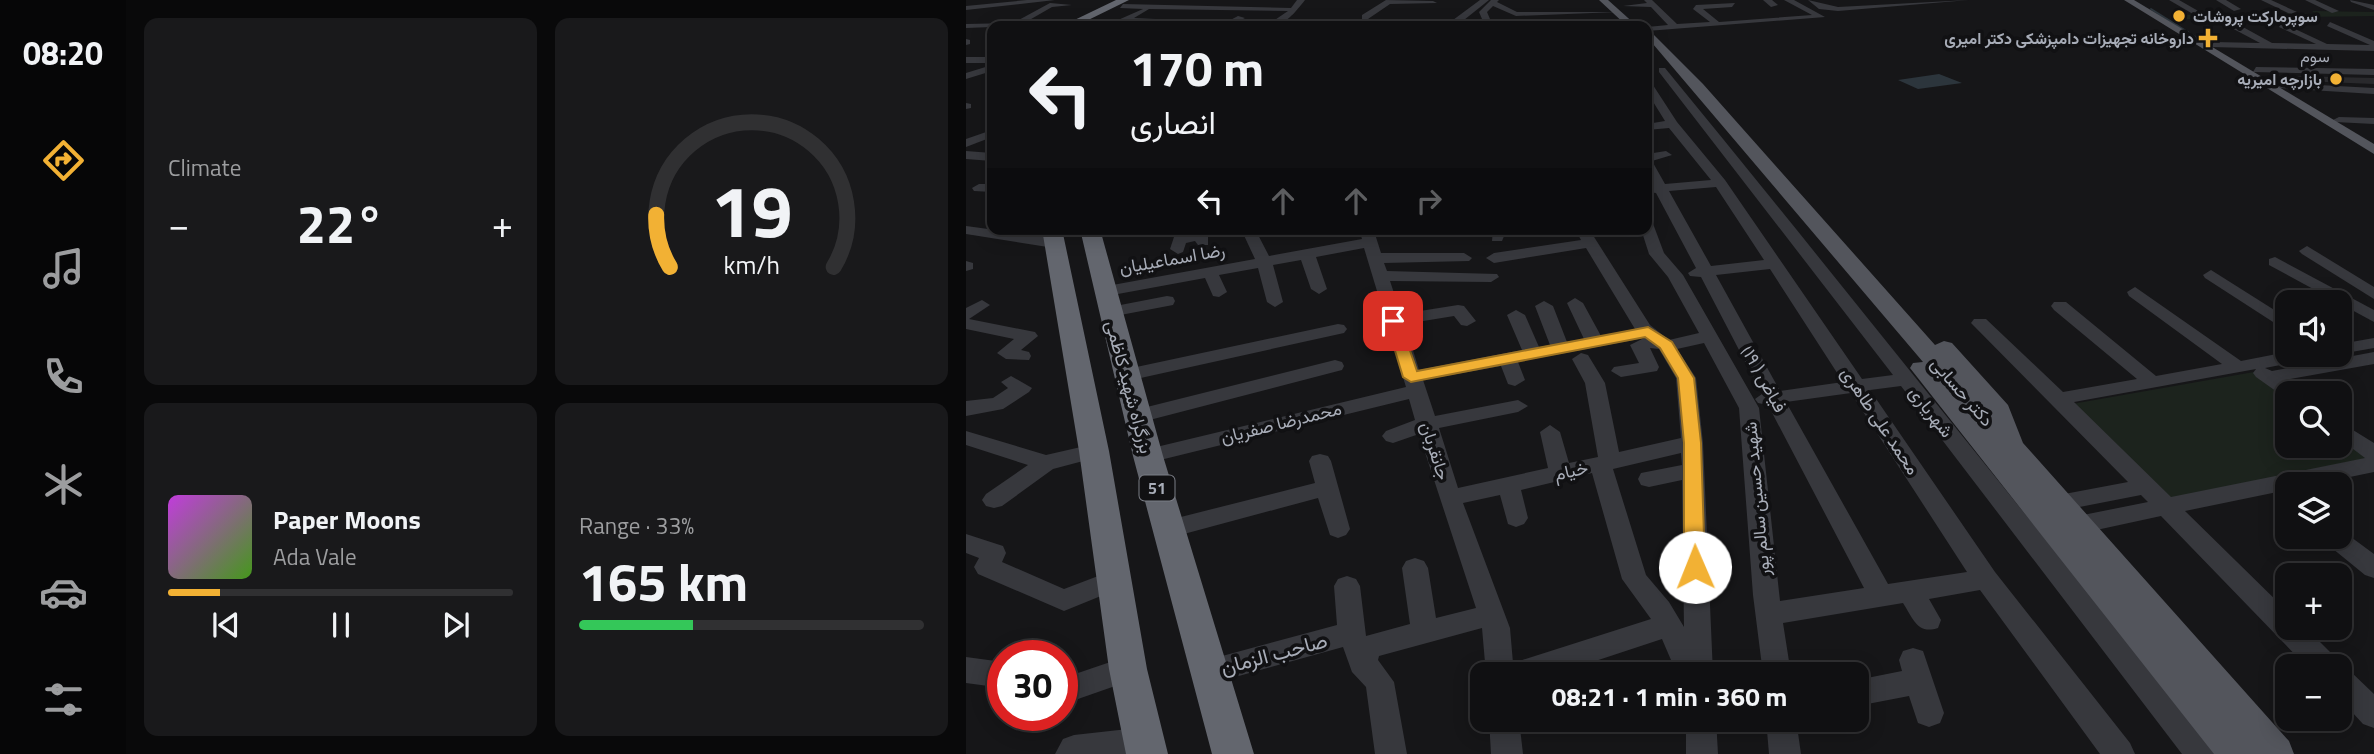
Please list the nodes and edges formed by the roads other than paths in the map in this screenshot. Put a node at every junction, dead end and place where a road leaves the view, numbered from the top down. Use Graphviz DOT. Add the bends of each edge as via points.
graph roads {
  1 [pos="1044,0"];
  2 [pos="1051,0"];
  3 [pos="1138,0"];
  4 [pos="1271,0"];
  5 [pos="1295,0"];
  6 [pos="1301,0"];
  7 [pos="1466,0"];
  8 [pos="1541,0"];
  9 [pos="1561,0"];
  10 [pos="1606,0"];
  11 [pos="1614,0"];
  12 [pos="1788,0"];
  13 [pos="1812,0"];
  14 [pos="1965,0"];
  15 [pos="2173,0"];
  16 [pos="2220,0"];
  17 [pos="2265,0"];
  18 [pos="2309,0"];
  19 [pos="2354,0"];
  20 [pos="1389,1"];
  21 [pos="1434,1"];
  22 [pos="1489,2"];
  23 [pos="1650,2"];
  24 [pos="1729,2"];
  25 [pos="1124,3"];
  26 [pos="1175,3"];
  27 [pos="1624,3"];
  28 [pos="1023,4"];
  29 [pos="1205,4"];
  30 [pos="1240,4"];
  31 [pos="2143,4"];
  32 [pos="969,5"];
  33 [pos="1068,5"];
  34 [pos="1774,5"];
  35 [pos="1155,6"];
  36 [pos="2374,8"];
  37 [pos="1287,9"];
  38 [pos="2237,9"];
  39 [pos="1004,11"];
  40 [pos="1423,11"];
  41 [pos="2335,11"];
  42 [pos="1614,12"];
  43 [pos="2196,12"];
  44 [pos="2292,12"];
  45 [pos="1549,13"];
  46 [pos="1572,13"];
  47 [pos="1516,14"];
  48 [pos="1130,17"];
  49 [pos="1283,18"];
  50 [pos="1238,19"];
  51 [pos="1795,19"];
  52 [pos="1080,21"];
  53 [pos="1110,21"];
  54 [pos="1117,21"];
  55 [pos="1138,21"];
  56 [pos="1154,21"];
  57 [pos="1230,21"];
  58 [pos="1257,21"];
  59 [pos="1270,21"];
  60 [pos="1366,21"];
  61 [pos="1458,21"];
  62 [pos="1487,21"];
  63 [pos="1525,21"];
  64 [pos="1526,21"];
  65 [pos="1579,21"];
  66 [pos="1626,21"];
  67 [pos="1627,21"];
  68 [pos="1637,21"];
  69 [pos="1639,21"];
  70 [pos="969,22"];
  71 [pos="1755,22"];
  72 [pos="2229,23"];
  73 [pos="987,24"];
  74 [pos="1717,24"];
  75 [pos="2330,24"];
  76 [pos="2283,25"];
  77 [pos="987,27"];
  78 [pos="1675,27"];
  79 [pos="1652,28"];
  80 [pos="2214,45"];
  81 [pos="1652,46"];
  82 [pos="2272,46"];
  83 [pos="2374,46"];
  84 [pos="967,47"];
  85 [pos="2329,47"];
  86 [pos="1652,51"];
  87 [pos="987,57"];
  88 [pos="2312,68"];
  89 [pos="987,70"];
  90 [pos="2256,70"];
  91 [pos="2374,71"];
  92 [pos="1662,72"];
  93 [pos="966,76"];
  94 [pos="2374,91"];
  95 [pos="1652,92"];
  96 [pos="2303,94"];
  97 [pos="1652,95"];
  98 [pos="2374,97"];
  99 [pos="2339,120"];
  100 [pos="2374,121"];
  101 [pos="1672,124"];
  102 [pos="1652,126"];
  103 [pos="987,128"];
  104 [pos="2374,141"];
  105 [pos="966,143"];
  106 [pos="2374,150"];
  107 [pos="966,155"];
  108 [pos="1666,155"];
  109 [pos="987,157"];
  110 [pos="1652,157"];
  111 [pos="1720,183"];
  112 [pos="1654,188"];
  113 [pos="967,225"];
  114 [pos="987,228"];
  115 [pos="1092,235"];
  116 [pos="1251,235"];
  117 [pos="1390,235"];
  118 [pos="1538,235"];
  119 [pos="1651,235"];
  120 [pos="1053,236"];
  121 [pos="1586,236"];
  122 [pos="1197,240"];
  123 [pos="1371,247"];
  124 [pos="1178,249"];
  125 [pos="2307,251"];
  126 [pos="1546,253"];
  127 [pos="1307,254"];
  128 [pos="1464,258"];
  129 [pos="1494,258"];
  130 [pos="1265,262"];
  131 [pos="2275,262"];
  132 [pos="1771,264"];
  133 [pos="1214,271"];
  134 [pos="1705,271"];
  135 [pos="1675,275"];
  136 [pos="2211,275"];
  137 [pos="1490,277"];
  138 [pos="1319,289"];
  139 [pos="1219,292"];
  140 [pos="2135,292"];
  141 [pos="2374,294"];
  142 [pos="1108,301"];
  143 [pos="1167,301"];
  144 [pos="1275,302"];
  145 [pos="2374,302"];
  146 [pos="1575,303"];
  147 [pos="982,305"];
  148 [pos="1544,306"];
  149 [pos="2060,306"];
  150 [pos="2354,306"];
  151 [pos="1516,315"];
  152 [pos="2374,317"];
  153 [pos="2275,318"];
  154 [pos="1393,321"];
  155 [pos="1467,321"];
  156 [pos="967,323"];
  157 [pos="1980,323"];
  158 [pos="1338,329"];
  159 [pos="1707,338"];
  160 [pos="1657,339"];
  161 [pos="1595,342"];
  162 [pos="2374,343"];
  163 [pos="2352,347"];
  164 [pos="1560,348"];
  165 [pos="1533,354"];
  166 [pos="1022,356"];
  167 [pos="1508,359"];
  168 [pos="1581,359"];
  169 [pos="2275,360"];
  170 [pos="2370,362"];
  171 [pos="1335,366"];
  172 [pos="2244,366"];
  173 [pos="1621,371"];
  174 [pos="1128,375"];
  175 [pos="2268,377"];
  176 [pos="1906,379"];
  177 [pos="1515,380"];
  178 [pos="1011,382"];
  179 [pos="2152,382"];
  180 [pos="2275,382"];
  181 [pos="1413,384"];
  182 [pos="1857,386"];
  183 [pos="1774,397"];
  184 [pos="2059,399"];
  185 [pos="1745,402"];
  186 [pos="1518,406"];
  187 [pos="966,410"];
  188 [pos="1138,416"];
  189 [pos="1426,424"];
  190 [pos="1550,432"];
  191 [pos="1393,436"];
  192 [pos="966,438"];
  193 [pos="2352,438"];
  194 [pos="1692,443"];
  195 [pos="1094,452"];
  196 [pos="2374,454"];
  197 [pos="1147,456"];
  198 [pos="1320,461"];
  199 [pos="1046,463"];
  200 [pos="1605,463"];
  201 [pos="2374,464"];
  202 [pos="1693,470"];
  203 [pos="2346,472"];
  204 [pos="1560,473"];
  205 [pos="1649,479"];
  206 [pos="1509,485"];
  207 [pos="2143,487"];
  208 [pos="1327,488"];
  209 [pos="2275,492"];
  210 [pos="1450,498"];
  211 [pos="994,500"];
  212 [pos="2059,503"];
  213 [pos="2165,507"];
  214 [pos="1516,518"];
  215 [pos="2078,525"];
  216 [pos="1169,529"];
  217 [pos="1338,529"];
  218 [pos="966,543"];
  219 [pos="2351,549"];
  220 [pos="1415,568"];
  221 [pos="2374,568"];
  222 [pos="1986,579"];
  223 [pos="1114,580"];
  224 [pos="1347,586"];
  225 [pos="1910,591"];
  226 [pos="1881,596"];
  227 [pos="1769,614"];
  228 [pos="1491,615"];
  229 [pos="2275,616"];
  230 [pos="1928,620"];
  231 [pos="1669,625"];
  232 [pos="1425,632"];
  233 [pos="1360,640"];
  234 [pos="2299,640"];
  235 [pos="2313,654"];
  236 [pos="1499,662"];
  237 [pos="1554,662"];
  238 [pos="1686,662"];
  239 [pos="1699,662"];
  240 [pos="1775,662"];
  241 [pos="1128,669"];
  242 [pos="966,670"];
  243 [pos="1210,671"];
  244 [pos="987,673"];
  245 [pos="1078,686"];
  246 [pos="1869,689"];
  247 [pos="2352,692"];
  248 [pos="1929,713"];
  249 [pos="2374,714"];
  250 [pos="1505,732"];
  251 [pos="1701,732"];
  252 [pos="1782,732"];
  253 [pos="1146,748"];
  254 [pos="1233,751"];
  255 [pos="1071,754"];
  256 [pos="1391,754"];
  257 [pos="1507,754"];
  258 [pos="1702,754"];
  259 [pos="1785,754"];
  260 [pos="2119,754"];
  261 [pos="2200,754"];
  262 [pos="2237,754"];
  263 [pos="2276,754"];
  1 -- 2 [label="street"];
  1 -- 28 [label="street"];
  3 -- 25 [label="highway"];
  4 -- 5 [label="street"];
  5 -- 37 [label="street"];
  6 -- 49 [label="street"];
  7 -- 22 [label="street"];
  8 -- 45 [label="street"];
  9 -- 46 [label="street"];
  10 -- 42 [label="main road"];
  10 -- 67 [label="main road"];
  11 -- 68 [label="main road, دکتر حسابی"];
  12 -- 51 [label="street" via="1821,17"];
  13 -- 14 [label="street" via="1838,9"];
  15 -- 43 [label="street"];
  16 -- 38 [label="street"];
  17 -- 44 [label="street"];
  18 -- 41 [label="street"];
  19 -- 36 [label="street"];
  20 -- 21 [label="street"];
  20 -- 60 [label="street"];
  21 -- 40 [label="street"];
  22 -- 47 [label="street"];
  22 -- 61 [label="street"];
  22 -- 62 [label="street" via="1483,12"];
  22 -- 63 [label="street"];
  23 -- 27 [label="street"];
  23 -- 78 [label="street"];
  24 -- 71 [label="street"];
  24 -- 74 [label="street" via="1696,7"];
  25 -- 35 [label="street"];
  25 -- 52 [label="highway"];
  25 -- 53 [label="highway"];
  26 -- 29 [label="street" via="1193,9"];
  26 -- 35 [label="street"];
  26 -- 56 [label="street"];
  27 -- 69 [label="main road"];
  28 -- 39 [label="street"];
  29 -- 30 [label="street"];
  30 -- 37 [label="street"];
  30 -- 50 [label="street" via="1221,18"];
  31 -- 80 [label="main road"];
  31 -- 106 [label="main road"];
  32 -- 39 [label="street"];
  33 -- 39 [label="street"];
  34 -- 51 [label="street"];
  35 -- 48 [label="street"];
  37 -- 49 [label="street"];
  39 -- 70 [label="street"];
  42 -- 46 [label="street"];
  42 -- 66 [label="main road"];
  45 -- 46 [label="street"];
  45 -- 47 [label="street"];
  46 -- 65 [label="street"];
  47 -- 64 [label="street"];
  48 -- 54 [label="street"];
  48 -- 55 [label="street" via="1122,20"];
  49 -- 59 [label="street"];
  50 -- 57 [label="street"];
  50 -- 58 [label="street"];
  51 -- 71 [label="street"];
  70 -- 73 [label="street"];
  71 -- 74 [label="street"];
  72 -- 82 [label="street"];
  74 -- 78 [label="street"];
  75 -- 83 [label="street"];
  76 -- 85 [label="street"];
  77 -- 84 [label="street"];
  78 -- 79 [label="street"];
  80 -- 82 [label="street"];
  80 -- 90 [label="main road"];
  81 -- 92 [label="main road, دکتر حسابی"];
  82 -- 85 [label="street"];
  82 -- 88 [label="street"];
  83 -- 85 [label="street"];
  84 -- 87 [label="street"];
  85 -- 91 [label="street"];
  86 -- 92 [label="main road, دکتر حسابی"];
  89 -- 93 [label="street"];
  90 -- 91 [label="street, سوم"];
  90 -- 96 [label="main road"];
  92 -- 95 [label="street, محمد علی طاهری"];
  92 -- 176 [label="street, شهریاری"];
  92 -- 212 [label="main road, دکتر حسابی" via="1699,87"];
  92 -- 262 [label="main road, دکتر حسابی" via="1875,311"];
  94 -- 96 [label="street"];
  96 -- 98 [label="street"];
  96 -- 99 [label="main road"];
  97 -- 101 [label="street, محمد علی طاهری"];
  99 -- 100 [label="street"];
  99 -- 104 [label="main road"];
  101 -- 102 [label="street"];
  101 -- 111 [label="street, محمد علی طاهری"];
  103 -- 105 [label="street"];
  107 -- 109 [label="street"];
  108 -- 110 [label="street"];
  111 -- 112 [label="street"];
  111 -- 132 [label="street, محمد علی طاهری"];
  112 -- 134 [label="street, فیاض ( ۱۹)"];
  113 -- 114 [label="street"];
  115 -- 142 [label="highway, بزرگراه شهید کاظمی / 51"];
  116 -- 130 [label="street"];
  117 -- 123 [label="street"];
  118 -- 126 [label="street"];
  119 -- 135 [label="street, شهید حسین سالم پور" via="1657,254"];
  120 -- 195 [label="highway"];
  121 -- 126 [label="street"];
  121 -- 160 [label="street"];
  122 -- 124 [label="street" via="1179,240"];
  122 -- 133 [label="street"];
  123 -- 127 [label="street, رضا اسماعیلیان"];
  123 -- 128 [label="street"];
  123 -- 137 [label="street" via="1437,282"];
  123 -- 154 [label="street, جانقربان"];
  125 -- 141 [label="street"];
  126 -- 129 [label="street"];
  127 -- 130 [label="street, رضا اسماعیلیان"];
  127 -- 138 [label="street"];
  130 -- 133 [label="street, رضا اسماعیلیان"];
  130 -- 144 [label="street"];
  131 -- 150 [label="street"];
  132 -- 134 [label="street"];
  132 -- 182 [label="street, محمد علی طاهری"];
  133 -- 139 [label="street"];
  133 -- 142 [label="street, رضا اسماعیلیان"];
  134 -- 135 [label="street"];
  134 -- 183 [label="street, فیاض ( ۱۹)"];
  135 -- 159 [label="street, شهید حسین سالم پور"];
  136 -- 153 [label="street"];
  140 -- 172 [label="street"];
  142 -- 143 [label="street"];
  142 -- 174 [label="highway, بزرگراه شهید کاظمی / 51"];
  145 -- 150 [label="street"];
  146 -- 161 [label="street"];
  147 -- 156 [label="street"];
  148 -- 164 [label="street"];
  149 -- 179 [label="street"];
  150 -- 152 [label="street"];
  151 -- 165 [label="street"];
  154 -- 155 [label="street" via="1458,310"];
  154 -- 181 [label="street, جانقربان"];
  156 -- 166 [label="street" via="1028,336 1006,353"];
  157 -- 184 [label="street"];
  158 -- 174 [label="street"];
  159 -- 160 [label="street, محمدرضا صفریان"];
  159 -- 185 [label="street, شهید حسین سالم پور"];
  160 -- 161 [label="street, محمدرضا صفریان"];
  160 -- 173 [label="street" via="1639,345 1650,367"];
  160 -- 194 [label="street" via="1686,378"];
  161 -- 164 [label="street, محمدرضا صفریان"];
  162 -- 163 [label="street"];
  164 -- 165 [label="street, محمدرضا صفریان"];
  165 -- 167 [label="street, محمدرضا صفریان"];
  167 -- 177 [label="street"];
  167 -- 181 [label="street, محمدرضا صفریان"];
  168 -- 200 [label="street" via="1595,383"];
  169 -- 172 [label="street"];
  170 -- 175 [label="street"];
  171 -- 188 [label="street" via="1196,396"];
  172 -- 175 [label="street"];
  172 -- 179 [label="street"];
  174 -- 188 [label="highway, بزرگراه شهید کاظمی / 51"];
  175 -- 180 [label="street"];
  176 -- 182 [label="street"];
  176 -- 261 [label="street, شهریاری"];
  178 -- 187 [label="street" via="1022,388 996,405"];
  179 -- 184 [label="street"];
  181 -- 189 [label="street, جانقربان"];
  181 -- 197 [label="street, محمدرضا صفریان"];
  182 -- 183 [label="street"];
  182 -- 222 [label="street, محمد علی طاهری"];
  183 -- 185 [label="street"];
  183 -- 226 [label="street, فیاض ( ۱۹)"];
  184 -- 207 [label="street"];
  185 -- 227 [label="street, شهید حسین سالم پور"];
  186 -- 189 [label="street"];
  188 -- 197 [label="highway, بزرگراه شهید کاظمی / 51"];
  189 -- 191 [label="street"];
  189 -- 210 [label="street, جانقربان"];
  190 -- 204 [label="street"];
  192 -- 199 [label="street"];
  193 -- 196 [label="street"];
  194 -- 200 [label="street, خیام"];
  194 -- 202 [label="street"];
  195 -- 199 [label="street"];
  195 -- 223 [label="highway"];
  197 -- 216 [label="highway, بزرگراه شهید کاظمی / 51"];
  198 -- 208 [label="street"];
  199 -- 211 [label="street"];
  200 -- 204 [label="street, خیام"];
  200 -- 231 [label="street" via="1635,579"];
  201 -- 203 [label="street"];
  202 -- 205 [label="street"];
  202 -- 239 [label="street"];
  204 -- 206 [label="street, خیام"];
  206 -- 210 [label="street, خیام"];
  206 -- 214 [label="street"];
  207 -- 212 [label="street"];
  207 -- 213 [label="street"];
  208 -- 216 [label="street"];
  208 -- 217 [label="street"];
  209 -- 213 [label="street"];
  210 -- 228 [label="street, جانقربان"];
  212 -- 215 [label="main road, دکتر حسابی"];
  213 -- 215 [label="street"];
  213 -- 229 [label="street"];
  215 -- 263 [label="main road, دکتر حسابی"];
  216 -- 243 [label="highway, بزرگراه شهید کاظمی / 51"];
  218 -- 223 [label="street" via="994,553 987,567 1064,600"];
  219 -- 221 [label="street"];
  220 -- 232 [label="street"];
  222 -- 225 [label="street"];
  222 -- 260 [label="street, محمد علی طاهری"];
  223 -- 241 [label="highway"];
  224 -- 233 [label="street"];
  225 -- 226 [label="street"];
  225 -- 230 [label="street"];
  226 -- 227 [label="street"];
  227 -- 240 [label="street, شهید حسین سالم پور"];
  228 -- 232 [label="street, صاحب الزمان"];
  228 -- 236 [label="street, جانقربان"];
  231 -- 237 [label="street"];
  231 -- 238 [label="street"];
  232 -- 233 [label="street, صاحب الزمان"];
  233 -- 243 [label="street, صاحب الزمان"];
  233 -- 256 [label="street" via="1362,663 1380,682"];
  234 -- 235 [label="street"];
  241 -- 245 [label="street"];
  241 -- 253 [label="highway"];
  242 -- 244 [label="street"];
  243 -- 254 [label="highway, بزرگراه شهید کاظمی / 51"];
  246 -- 248 [label="street" via="1916,671"];
  247 -- 249 [label="street"];
  250 -- 257 [label="street"];
  251 -- 258 [label="street"];
  252 -- 259 [label="street"];
  253 -- 255 [label="street" via="1074,750"];
}
